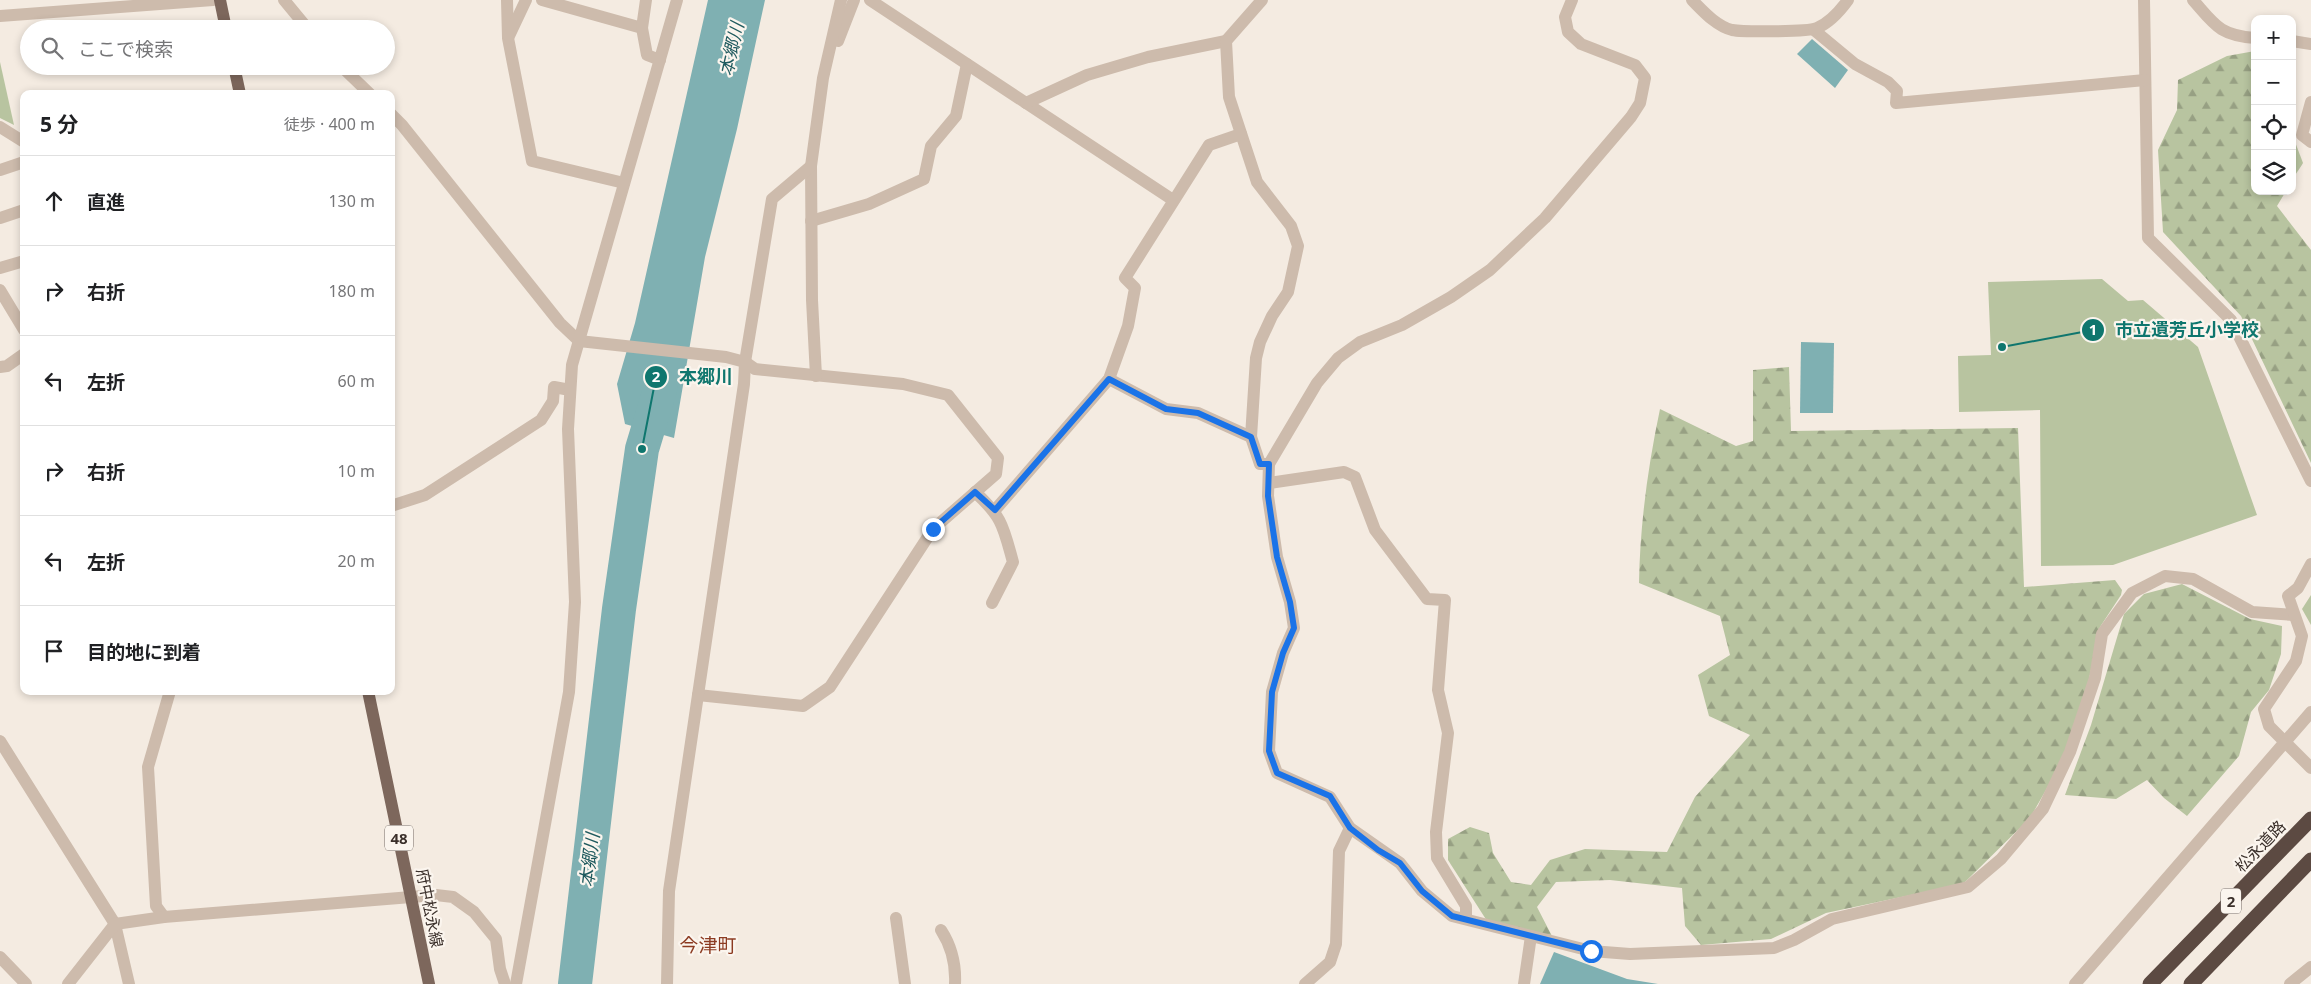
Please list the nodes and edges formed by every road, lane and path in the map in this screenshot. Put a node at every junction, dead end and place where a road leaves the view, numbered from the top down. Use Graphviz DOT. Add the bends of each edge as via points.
graph roads {
  1 [pos="213,0"];
  2 [pos="220,0"];
  3 [pos="284,0"];
  4 [pos="507,0"];
  5 [pos="526,0"];
  6 [pos="542,0"];
  7 [pos="646,0"];
  8 [pos="677,0"];
  9 [pos="841,0"];
  10 [pos="854,0"];
  11 [pos="870,0"];
  12 [pos="1262,0"];
  13 [pos="1572,0"];
  14 [pos="1692,0"];
  15 [pos="1848,0"];
  16 [pos="2144,0"];
  17 [pos="2193,0"];
  18 [pos="0,16"];
  19 [pos="224,20"];
  20 [pos="301,20"];
  21 [pos="642,28"];
  22 [pos="1814,30"];
  23 [pos="508,38"];
  24 [pos="2251,38"];
  25 [pos="1226,41"];
  26 [pos="2296,42"];
  27 [pos="2311,44"];
  28 [pos="660,60"];
  29 [pos="966,64"];
  30 [pos="236,75"];
  31 [pos="350,75"];
  32 [pos="823,78"];
  33 [pos="2145,80"];
  34 [pos="239,90"];
  35 [pos="366,90"];
  36 [pos="2311,102"];
  37 [pos="1026,103"];
  38 [pos="395,118"];
  39 [pos="0,127"];
  40 [pos="1241,134"];
  41 [pos="20,140"];
  42 [pos="2311,142"];
  43 [pos="20,163"];
  44 [pos="811,166"];
  45 [pos="0,170"];
  46 [pos="624,183"];
  47 [pos="1173,200"];
  48 [pos="20,211"];
  49 [pos="0,218"];
  50 [pos="811,221"];
  51 [pos="20,261"];
  52 [pos="0,268"];
  53 [pos="0,290"];
  54 [pos="20,314"];
  55 [pos="579,341"];
  56 [pos="20,357"];
  57 [pos="745,362"];
  58 [pos="0,367"];
  59 [pos="816,376"];
  60 [pos="1109,379"];
  61 [pos="570,390"];
  62 [pos="1251,437"];
  63 [pos="1269,464"];
  64 [pos="2311,481"];
  65 [pos="1269,484"];
  66 [pos="975,492"];
  67 [pos="395,505"];
  68 [pos="995,510"];
  69 [pos="2311,564"];
  70 [pos="992,603"];
  71 [pos="2294,614"];
  72 [pos="169,695"];
  73 [pos="369,695"];
  74 [pos="698,696"];
  75 [pos="2311,712"];
  76 [pos="0,741"];
  77 [pos="2284,743"];
  78 [pos="2311,768"];
  79 [pos="2311,819"];
  80 [pos="1350,828"];
  81 [pos="2311,860"];
  82 [pos="2311,877"];
  83 [pos="2281,891"];
  84 [pos="412,898"];
  85 [pos="164,917"];
  86 [pos="896,918"];
  87 [pos="1466,919"];
  88 [pos="115,924"];
  89 [pos="941,930"];
  90 [pos="1531,936"];
  91 [pos="0,957"];
  92 [pos="2311,967"];
  93 [pos="26,984"];
  94 [pos="68,984"];
  95 [pos="129,984"];
  96 [pos="429,984"];
  97 [pos="505,984"];
  98 [pos="516,984"];
  99 [pos="668,984"];
  100 [pos="905,984"];
  101 [pos="955,984"];
  102 [pos="1305,984"];
  103 [pos="1524,984"];
  104 [pos="2075,984"];
  105 [pos="2150,984"];
  106 [pos="2191,984"];
  107 [pos="2290,984"];
  1 -- 18 [label="street"];
  2 -- 19 [label="main road"];
  3 -- 20 [label="street"];
  4 -- 23 [label="street"];
  5 -- 23 [label="street"];
  6 -- 21 [label="street"];
  7 -- 21 [label="street"];
  8 -- 28 [label="street"];
  9 -- 32 [label="street"];
  10 -- 32 [label="street"];
  11 -- 29 [label="street"];
  12 -- 25 [label="street"];
  13 -- 63 [label="street" via="1565,16 1568,32 1581,44 1635,65 1645,78 1640,103 1545,218 1490,270 1451,297 1402,325 1360,342 1338,358 1317,383"];
  14 -- 22 [label="street" via="1715,22 1731,30"];
  15 -- 22 [label="street" via="1827,22"];
  16 -- 33 [label="street"];
  17 -- 24 [label="street" via="2218,28 2235,36"];
  21 -- 28 [label="street" via="647,55"];
  22 -- 33 [label="street" via="1855,64 1888,82 1897,92 1896,103"];
  23 -- 46 [label="street" via="532,160"];
  25 -- 37 [label="street" via="1148,57 1087,75"];
  25 -- 40 [label="street" via="1229,97"];
  26 -- 27 [label="street"];
  28 -- 46 [label="street"];
  29 -- 37 [label="street"];
  29 -- 50 [label="street" via="956,116 930,146 924,179 869,204"];
  30 -- 34 [label="main road"];
  31 -- 35 [label="street"];
  32 -- 44 [label="street"];
  33 -- 64 [label="street" via="2148,238 2231,320"];
  36 -- 42 [label="street" via="2302,135"];
  37 -- 47 [label="street"];
  38 -- 55 [label="street" via="560,323"];
  39 -- 41 [label="street"];
  40 -- 47 [label="street" via="1209,145"];
  40 -- 62 [label="street" via="1257,182 1291,226 1298,246 1288,292 1272,316 1256,358"];
  43 -- 45 [label="street"];
  44 -- 50 [label="street"];
  44 -- 57 [label="street" via="772,199"];
  46 -- 55 [label="street"];
  47 -- 60 [label="street" via="1124,278 1135,288 1128,326"];
  48 -- 49 [label="street"];
  50 -- 59 [label="street"];
  51 -- 52 [label="street"];
  53 -- 54 [label="street"];
  55 -- 57 [label="street"];
  55 -- 61 [label="street" via="572,365"];
  56 -- 58 [label="street"];
  57 -- 59 [label="street" via="756,369"];
  57 -- 74 [label="street"];
  59 -- 66 [label="street" via="903,384 948,395 998,458 996,474"];
  60 -- 62 [label="street" via="1166,409 1198,413"];
  60 -- 68 [label="street"];
  61 -- 67 [label="street" via="554,387 553,401 541,420 425,495"];
  61 -- 98 [label="street" via="568,429 575,602 569,692"];
  62 -- 63 [label="street" via="1260,464"];
  63 -- 65 [label="street"];
  65 -- 80 [label="street" via="1277,557 1294,628 1272,692 1269,751 1277,773 1330,796"];
  65 -- 87 [label="street" via="1344,472 1355,477 1375,530 1427,599 1445,600 1438,690 1448,733 1436,832 1437,858 1466,906"];
  66 -- 68 [label="street"];
  66 -- 74 [label="street" via="933,529 830,687 803,706"];
  68 -- 70 [label="street" via="1002,522 1013,562"];
  69 -- 71 [label="street" via="2298,588 2288,596"];
  71 -- 77 [label="street" via="2302,636 2296,661 2264,709 2269,726"];
  71 -- 90 [label="street" via="2252,612 2193,579 2165,576 2132,593 2102,634 2095,678 2070,752 2043,809 2001,859 1968,887 1832,919 1774,948 1630,954 1591,951"];
  72 -- 85 [label="street" via="148,767 156,906"];
  73 -- 84 [label="main road, 府中松永線 / 48"];
  74 -- 99 [label="street" via="669,890"];
  75 -- 77 [label="street"];
  76 -- 88 [label="street"];
  77 -- 78 [label="street"];
  77 -- 104 [label="street"];
  79 -- 105 [label="highway, 松永道路 / 2"];
  80 -- 87 [label="street" via="1400,863 1422,891 1452,916"];
  80 -- 102 [label="street" via="1339,851 1336,944 1330,962"];
  81 -- 83 [label="highway, 2"];
  82 -- 83 [label="highway"];
  83 -- 106 [label="highway, 2"];
  84 -- 85 [label="street"];
  84 -- 96 [label="main road, 府中松永線 / 48"];
  84 -- 97 [label="street" via="452,897 474,912 496,939"];
  85 -- 88 [label="street"];
  86 -- 100 [label="street"];
  87 -- 90 [label="street"];
  88 -- 94 [label="street"];
  88 -- 95 [label="street"];
  89 -- 101 [label="street" via="950,944 956,970"];
  90 -- 103 [label="street"];
  91 -- 93 [label="street"];
  92 -- 107 [label="street"];
}
